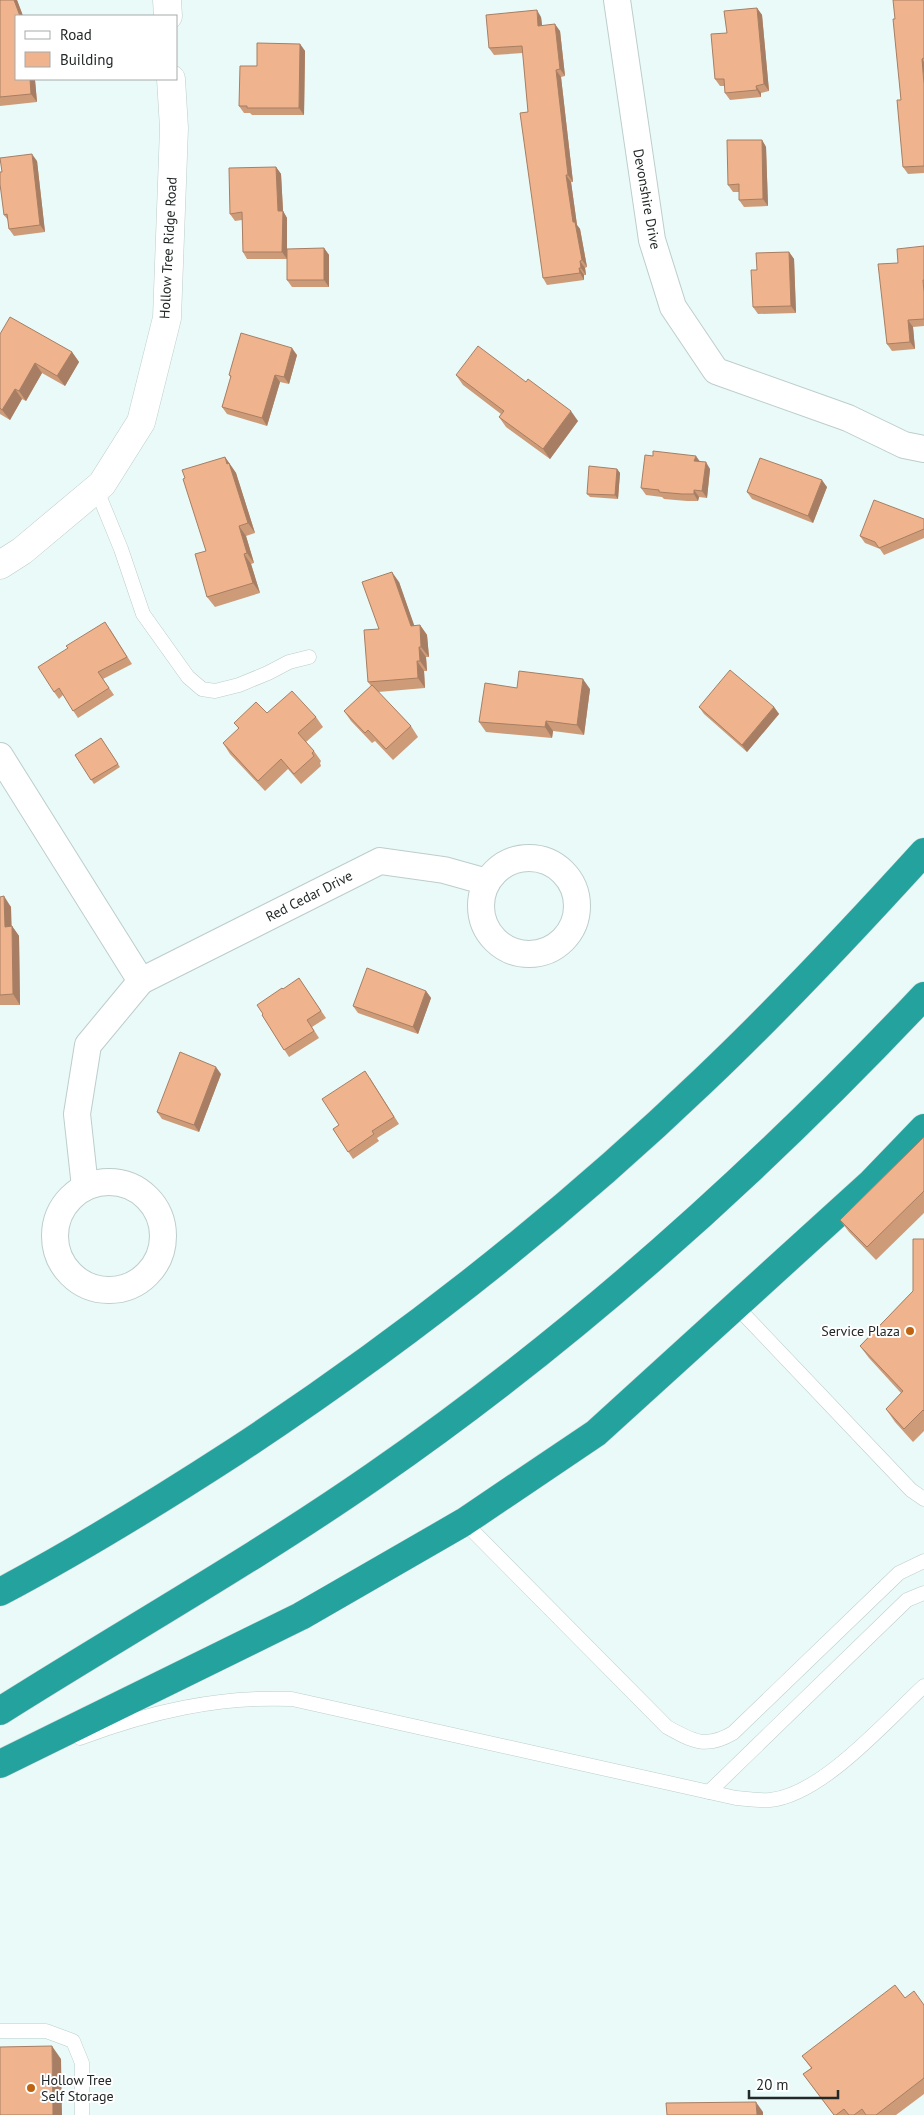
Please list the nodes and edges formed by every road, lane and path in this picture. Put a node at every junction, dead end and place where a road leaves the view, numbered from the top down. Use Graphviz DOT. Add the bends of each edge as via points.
graph roads {
  1 [pos="167,0"];
  2 [pos="617,0"];
  3 [pos="168,15"];
  4 [pos="171,80"];
  5 [pos="924,449"];
  6 [pos="96,488"];
  7 [pos="0,565"];
  8 [pos="309,656"];
  9 [pos="0,756"];
  10 [pos="924,852"];
  11 [pos="487,882"];
  12 [pos="141,981"];
  13 [pos="924,996"];
  14 [pos="924,1128"];
  15 [pos="85,1187"];
  16 [pos="736,1306"];
  17 [pos="924,1499"];
  18 [pos="464,1522"];
  19 [pos="924,1561"];
  20 [pos="0,1592"];
  21 [pos="924,1593"];
  22 [pos="924,1686"];
  23 [pos="0,1711"];
  24 [pos="0,1766"];
  25 [pos="709,1792"];
  26 [pos="0,2031"];
  27 [pos="82,2115"];
  1 -- 3 [label="main road"];
  2 -- 5 [label="street, Devonshire Drive" via="652,240 678,315 716,370 848,418 904,445"];
  4 -- 6 [label="main road, Hollow Tree Ridge Road" via="174,128 167,318 141,422 102,484"];
  6 -- 7 [label="main road, Hollow Tree Ridge Road" via="22,551"];
  6 -- 8 [label="lane" via="143,614 188,677 202,689 215,691 238,684"];
  9 -- 12 [label="street"];
  10 -- 20 [label="highway" via="856,927 704,1081 543,1224 458,1293 225,1458 101,1535"];
  11 -- 12 [label="street, Red Cedar Drive" via="444,870 380,861"];
  12 -- 15 [label="street, Red Cedar Drive" via="88,1045 77,1114"];
  13 -- 23 [label="highway" via="799,1125 719,1200 635,1274 512,1374 375,1475 292,1531"];
  14 -- 16 [label="highway" via="872,1182"];
  15 -- 15 [label="street" via="105,1182 125,1184 143,1193 156,1208 163,1227 163,1247 155,1266 141,1281 123,1289 103,1290 84,1285 68,1272 57,1255 54,1235 58,1216 69,1199"];
  16 -- 17 [label="lane" via="911,1490"];
  16 -- 18 [label="highway" via="596,1433"];
  18 -- 19 [label="lane" via="668,1726 697,1742 722,1740 733,1733 898,1573"];
  18 -- 24 [label="highway" via="300,1616"];
  21 -- 25 [label="lane" via="907,1600"];
  22 -- 25 [label="lane" via="835,1770 806,1789 763,1800"];
  24 -- 25 [label="lane" via="118,1724 207,1702 292,1699"];
  26 -- 27 [label="lane" via="46,2030 73,2040 82,2064"];
}
